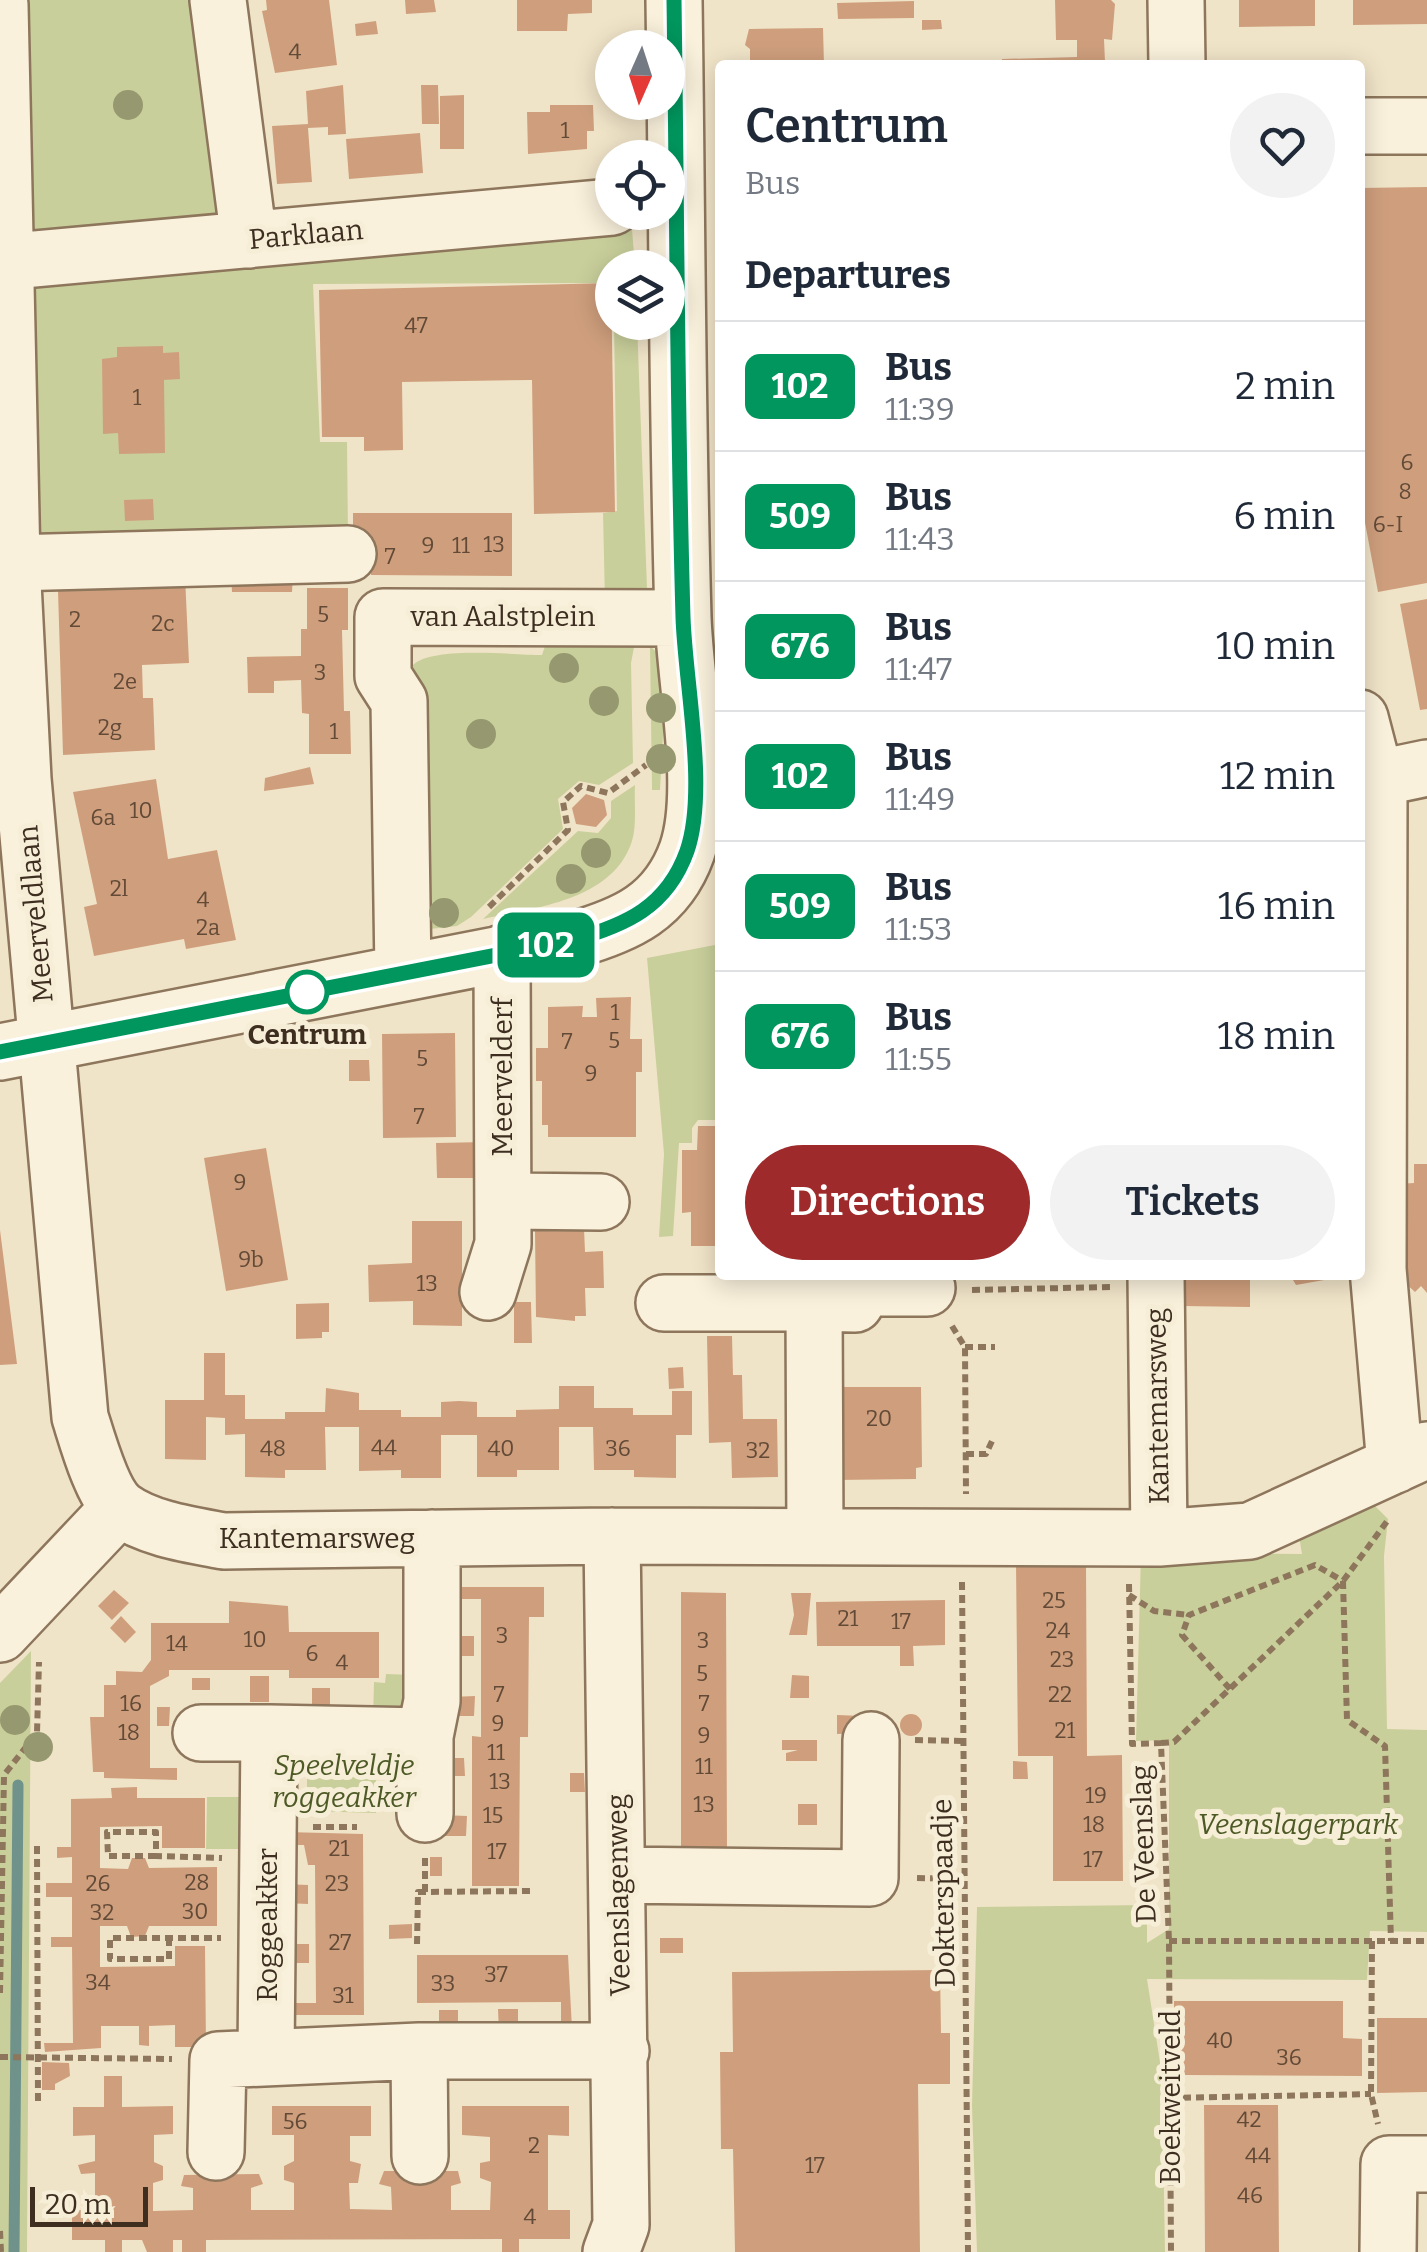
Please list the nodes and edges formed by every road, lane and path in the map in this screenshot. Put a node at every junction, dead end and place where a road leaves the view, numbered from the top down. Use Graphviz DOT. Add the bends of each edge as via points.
graph roads {
  1 [pos="218,0"];
  2 [pos="674,0"];
  3 [pos="1176,0"];
  4 [pos="0,5"];
  5 [pos="1177,60"];
  6 [pos="1365,126"];
  7 [pos="1427,126"];
  8 [pos="673,140"];
  9 [pos="595,209"];
  10 [pos="683,230"];
  11 [pos="248,240"];
  12 [pos="4,262"];
  13 [pos="699,275"];
  14 [pos="348,554"];
  15 [pos="8,579"];
  16 [pos="683,618"];
  17 [pos="1365,728"];
  18 [pos="645,746"];
  19 [pos="646,764"];
  20 [pos="1388,776"];
  21 [pos="646,778"];
  22 [pos="700,874"];
  23 [pos="490,935"];
  24 [pos="403,973"];
  25 [pos="23,1048"];
  26 [pos="503,1201"];
  27 [pos="601,1202"];
  28 [pos="1156,1281"];
  29 [pos="488,1292"];
  30 [pos="950,1296"];
  31 [pos="664,1304"];
  32 [pos="814,1304"];
  33 [pos="966,1346"];
  34 [pos="995,1347"];
  35 [pos="993,1439"];
  36 [pos="966,1454"];
  37 [pos="1407,1474"];
  38 [pos="119,1508"];
  39 [pos="964,1534"];
  40 [pos="612,1536"];
  41 [pos="815,1536"];
  42 [pos="1144,1536"];
  43 [pos="432,1538"];
  44 [pos="1343,1581"];
  45 [pos="41,1595"];
  46 [pos="1129,1595"];
  47 [pos="1188,1614"];
  48 [pos="0,1634"];
  49 [pos="1230,1689"];
  50 [pos="201,1732"];
  51 [pos="268,1734"];
  52 [pos="425,1736"];
  53 [pos="870,1740"];
  54 [pos="1161,1742"];
  55 [pos="425,1814"];
  56 [pos="37,1846"];
  57 [pos="156,1856"];
  58 [pos="268,1858"];
  59 [pos="617,1875"];
  60 [pos="534,1891"];
  61 [pos="169,1938"];
  62 [pos="268,1938"];
  63 [pos="1391,1940"];
  64 [pos="1169,1941"];
  65 [pos="1372,1941"];
  66 [pos="1427,1941"];
  67 [pos="417,1944"];
  68 [pos="0,1993"];
  69 [pos="419,2051"];
  70 [pos="621,2051"];
  71 [pos="37,2056"];
  72 [pos="2,2057"];
  73 [pos="242,2058"];
  74 [pos="1370,2094"];
  75 [pos="1170,2098"];
  76 [pos="38,2102"];
  77 [pos="216,2152"];
  78 [pos="420,2156"];
  79 [pos="1408,2164"];
  80 [pos="0,2232"];
  81 [pos="1,2252"];
  82 [pos="610,2252"];
  83 [pos="968,2252"];
  84 [pos="1171,2252"];
  85 [pos="1388,2252"];
  1 -- 11 [label="street"];
  2 -- 8 [label="street"];
  3 -- 5 [label="street"];
  4 -- 12 [label="street, Meerveldlaan"];
  6 -- 7 [label="street"];
  9 -- 11 [label="street, Parklaan"];
  10 -- 13 [label="street"];
  11 -- 12 [label="street, Parklaan"];
  12 -- 15 [label="street, Meerveldlaan"];
  13 -- 16 [label="street"];
  14 -- 15 [label="street"];
  15 -- 25 [label="street, Meerveldlaan" via="23,779"];
  16 -- 22 [label="street" via="694,793 688,846"];
  16 -- 24 [label="street, van Aalstplein" via="383,617 383,676 399,701"];
  17 -- 20 [label="street"];
  18 -- 19 [label="path"];
  19 -- 21 [label="path"];
  19 -- 23 [label="path" via="608,793 580,786 563,802 568,830"];
  20 -- 37 [label="street" via="1378,1269"];
  22 -- 23 [label="street" via="628,922 573,940"];
  23 -- 24 [label="street"];
  23 -- 26 [label="street, Meervelderf"];
  24 -- 25 [label="street"];
  25 -- 38 [label="street" via="80,1416"];
  26 -- 27 [label="street"];
  26 -- 29 [label="street, Meervelderf" via="504,1244"];
  28 -- 30 [label="path"];
  28 -- 42 [label="street, Kantemarsweg"];
  30 -- 32 [label="street" via="864,1288 855,1304"];
  30 -- 33 [label="path" via="952,1328"];
  31 -- 32 [label="street"];
  32 -- 41 [label="street"];
  33 -- 34 [label="path"];
  33 -- 36 [label="path, Dokterspaadje"];
  35 -- 36 [label="path" via="986,1454"];
  36 -- 39 [label="path, Dokterspaadje"];
  37 -- 42 [label="street, Kantemarsweg" via="1250,1531"];
  37 -- 44 [label="path"];
  38 -- 43 [label="street, Kantemarsweg" via="177,1532 224,1541"];
  38 -- 45 [label="street"];
  39 -- 41 [label="street, Kantemarsweg"];
  39 -- 42 [label="street, Kantemarsweg"];
  39 -- 83 [label="path, Dokterspaadje"];
  40 -- 41 [label="street, Kantemarsweg"];
  40 -- 43 [label="street, Kantemarsweg"];
  40 -- 59 [label="street, Veenslagenweg"];
  42 -- 46 [label="path, De Veenslag"];
  43 -- 52 [label="street" via="432,1701"];
  44 -- 47 [label="path" via="1315,1564"];
  44 -- 49 [label="path"];
  44 -- 63 [label="path" via="1347,1720 1385,1746"];
  45 -- 48 [label="street"];
  45 -- 68 [label="path" via="37,1733 4,1775"];
  46 -- 47 [label="path" via="1154,1611"];
  46 -- 54 [label="path, De Veenslag" via="1132,1744"];
  47 -- 49 [label="path" via="1182,1635"];
  49 -- 54 [label="path" via="1174,1742"];
  50 -- 51 [label="street"];
  51 -- 52 [label="street"];
  51 -- 58 [label="street, Roggeakker"];
  52 -- 55 [label="street"];
  53 -- 59 [label="street" via="870,1878"];
  54 -- 64 [label="path, De Veenslag"];
  56 -- 71 [label="path"];
  57 -- 57 [label="path" via="156,1832 108,1832 108,1856"];
  57 -- 58 [label="path"];
  58 -- 62 [label="street, Roggeakker"];
  59 -- 70 [label="street, Veenslagenweg"];
  60 -- 67 [label="path" via="418,1892"];
  61 -- 61 [label="path" via="110,1938 110,1959 169,1959"];
  61 -- 62 [label="path"];
  62 -- 73 [label="street, Roggeakker"];
  63 -- 65 [label="path"];
  63 -- 66 [label="path"];
  64 -- 65 [label="path"];
  64 -- 75 [label="path, Boekweitveld"];
  65 -- 74 [label="path"];
  69 -- 70 [label="street"];
  69 -- 73 [label="street"];
  69 -- 78 [label="street"];
  70 -- 82 [label="street, Veenslagenweg" via="621,2225"];
  71 -- 72 [label="path"];
  71 -- 73 [label="path"];
  71 -- 76 [label="path"];
  73 -- 77 [label="street, Roggeakker"];
  74 -- 75 [label="path"];
  74 -- 79 [label="path"];
  75 -- 84 [label="path, Boekweitveld"];
  79 -- 85 [label="street"];
  80 -- 81 [label="path"];
}
